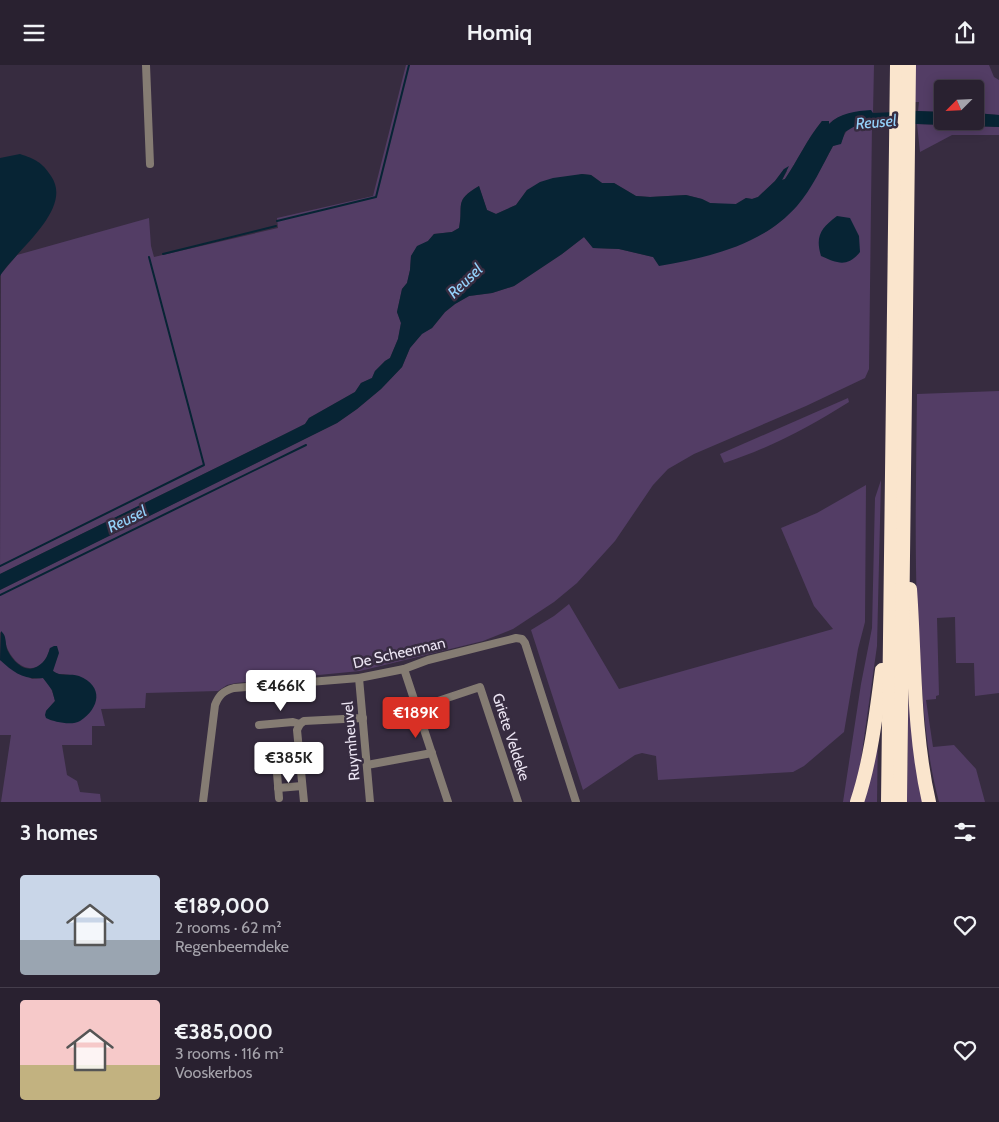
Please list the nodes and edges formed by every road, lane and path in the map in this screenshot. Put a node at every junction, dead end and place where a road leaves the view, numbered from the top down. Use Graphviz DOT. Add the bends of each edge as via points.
graph roads {
  1 [pos="146,65"];
  2 [pos="897,65"];
  3 [pos="909,65"];
  4 [pos="903,109"];
  5 [pos="902,127"];
  6 [pos="150,164"];
  7 [pos="903,505"];
  8 [pos="890,614"];
  9 [pos="404,669"];
  10 [pos="359,678"];
  11 [pos="417,708"];
  12 [pos="363,718"];
  13 [pos="300,724"];
  14 [pos="259,725"];
  15 [pos="432,753"];
  16 [pos="367,765"];
  17 [pos="277,773"];
  18 [pos="302,786"];
  19 [pos="278,788"];
  20 [pos="279,798"];
  21 [pos="204,802"];
  22 [pos="304,802"];
  23 [pos="370,802"];
  24 [pos="448,802"];
  25 [pos="518,802"];
  26 [pos="576,802"];
  27 [pos="856,802"];
  28 [pos="888,802"];
  29 [pos="900,802"];
  30 [pos="929,802"];
  1 -- 6 [label="street"];
  2 -- 4 [label="highway"];
  3 -- 4 [label="highway"];
  4 -- 5 [label="highway"];
  5 -- 7 [label="highway"];
  5 -- 8 [label="highway"];
  7 -- 29 [label="highway"];
  7 -- 30 [label="highway" via="918,719"];
  8 -- 27 [label="highway" via="877,710 863,783"];
  8 -- 28 [label="highway"];
  9 -- 10 [label="street, De Scheerman"];
  9 -- 11 [label="street"];
  9 -- 26 [label="street, De Scheerman" via="463,651 522,639"];
  10 -- 12 [label="street, Ruymheuvel"];
  10 -- 21 [label="street, De Scheerman" via="225,690 215,705"];
  11 -- 15 [label="street"];
  11 -- 25 [label="street, Griete Veldeke" via="480,687"];
  12 -- 13 [label="street" via="304,721"];
  12 -- 16 [label="street, Ruymheuvel"];
  13 -- 14 [label="street"];
  13 -- 18 [label="street" via="297,730"];
  15 -- 16 [label="street"];
  15 -- 24 [label="street"];
  16 -- 23 [label="street, Ruymheuvel"];
  17 -- 19 [label="street"];
  18 -- 19 [label="street"];
  18 -- 22 [label="street"];
  19 -- 20 [label="street"];
}
